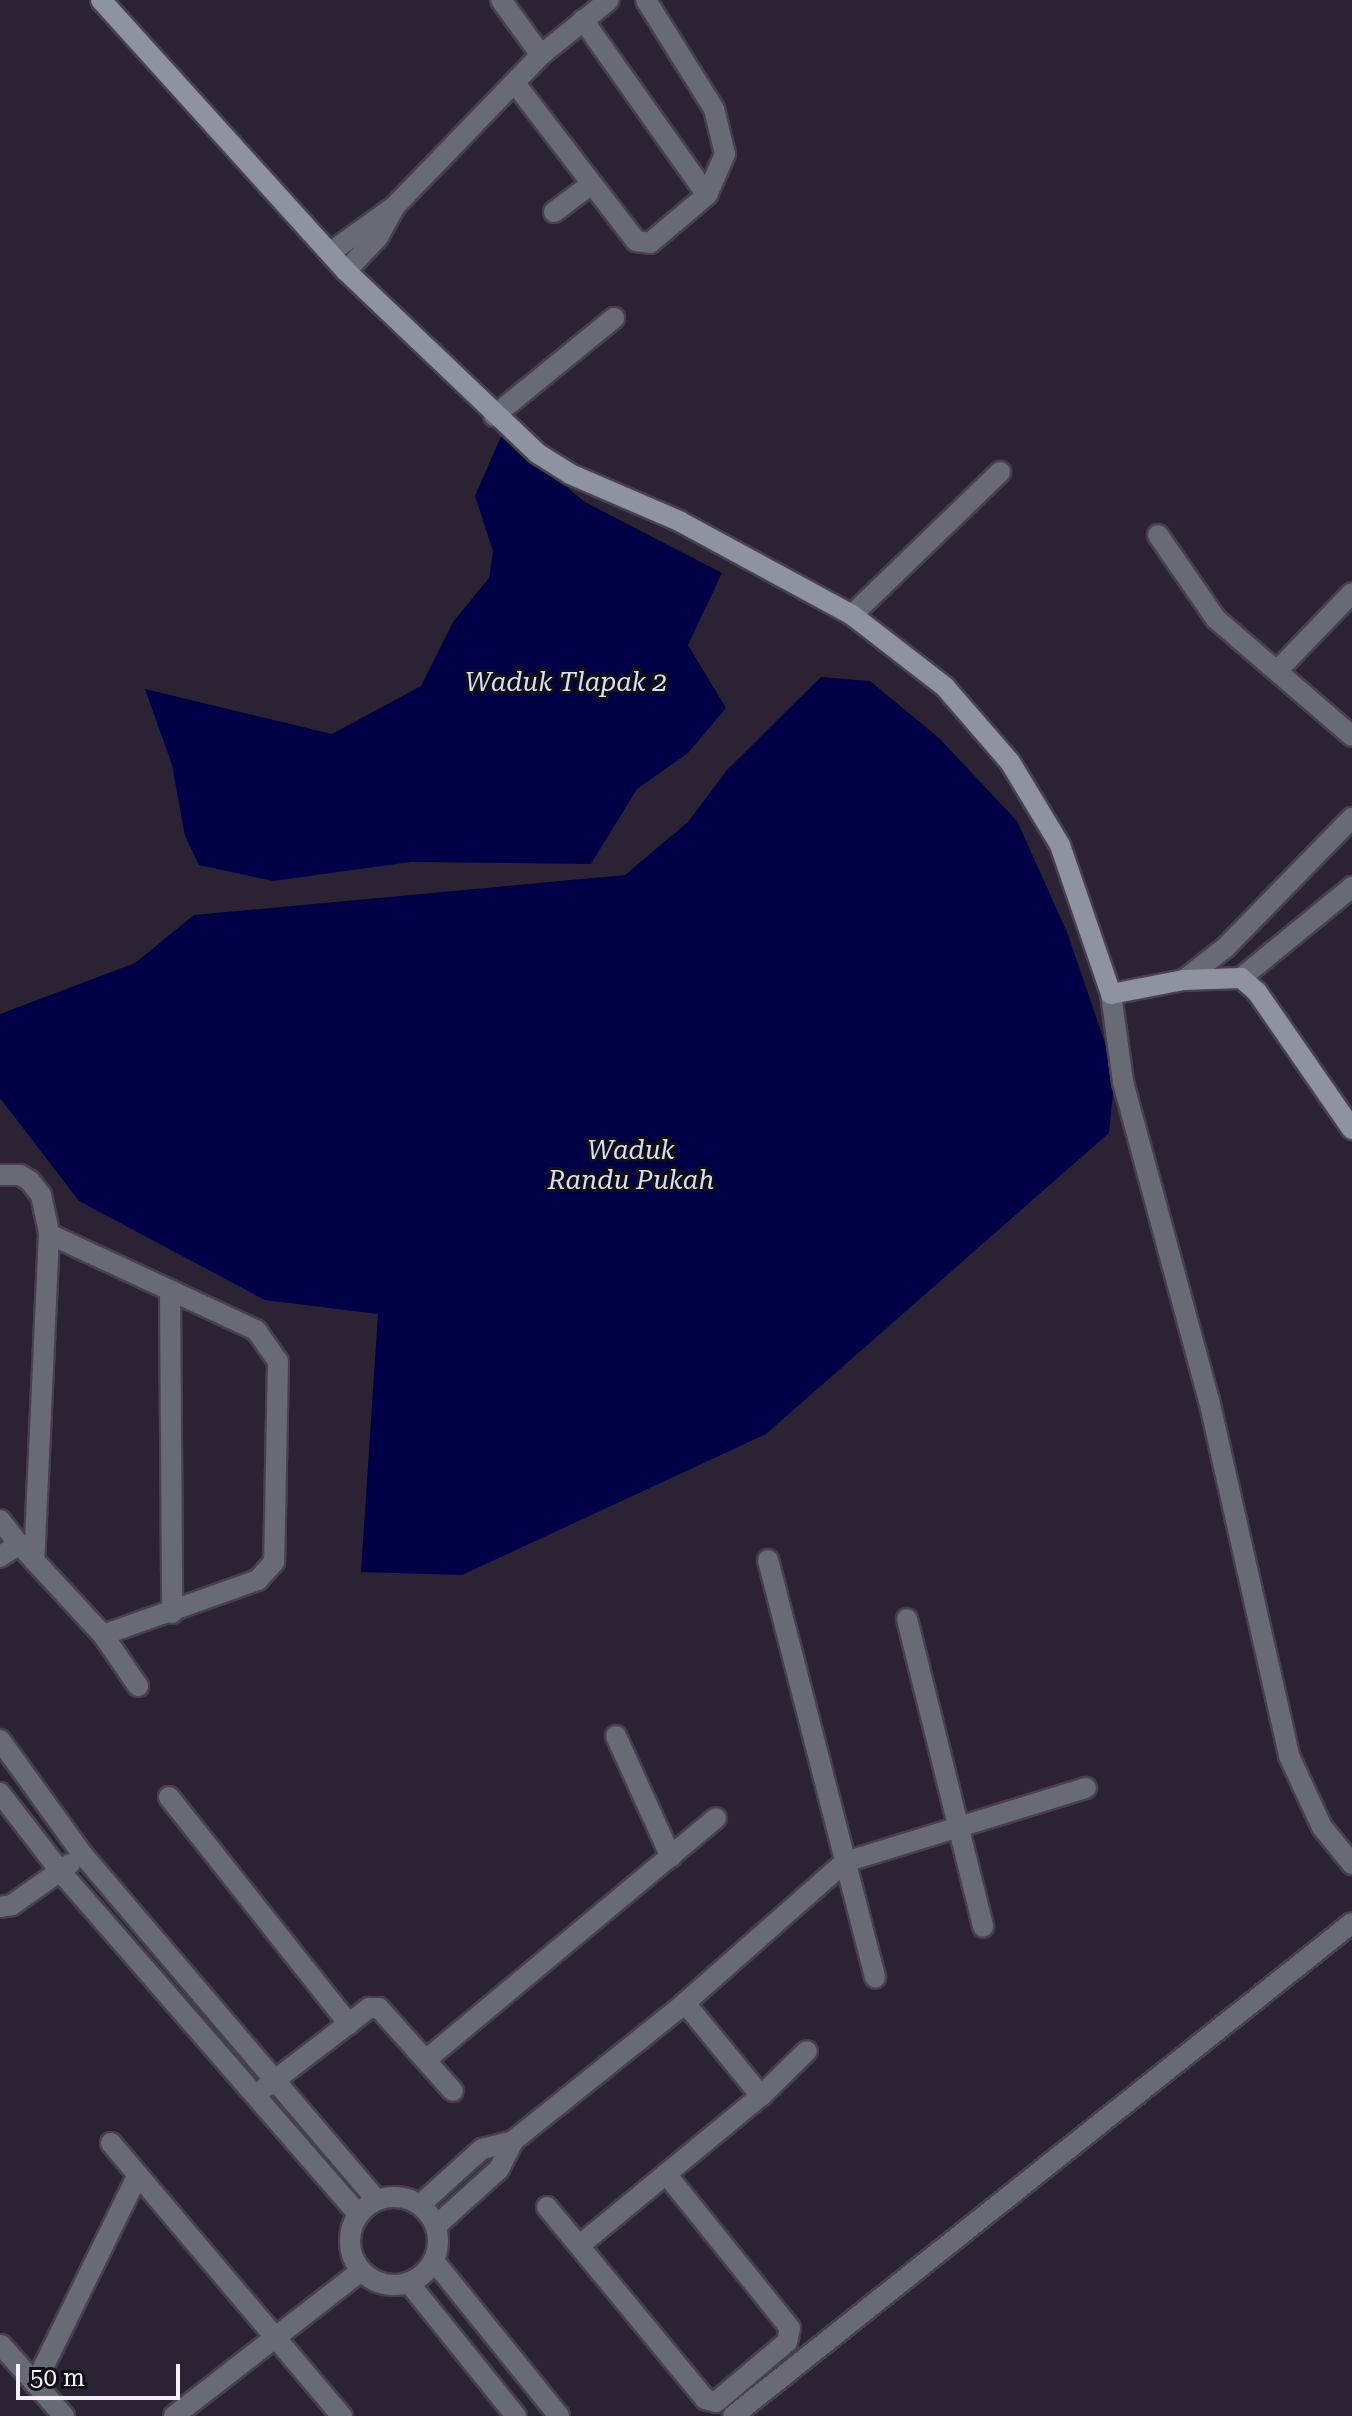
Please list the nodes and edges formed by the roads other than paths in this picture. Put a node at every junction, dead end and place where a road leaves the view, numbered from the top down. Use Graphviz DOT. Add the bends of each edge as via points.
graph roads {
  1 [pos="101,0"];
  2 [pos="501,0"];
  3 [pos="609,0"];
  4 [pos="646,0"];
  5 [pos="583,20"];
  6 [pos="541,55"];
  7 [pos="517,86"];
  8 [pos="590,185"];
  9 [pos="707,195"];
  10 [pos="395,206"];
  11 [pos="554,212"];
  12 [pos="331,252"];
  13 [pos="346,271"];
  14 [pos="614,318"];
  15 [pos="494,416"];
  16 [pos="1000,472"];
  17 [pos="1158,535"];
  18 [pos="1352,593"];
  19 [pos="852,615"];
  20 [pos="1277,671"];
  21 [pos="1352,736"];
  22 [pos="1352,818"];
  23 [pos="1352,887"];
  24 [pos="1241,978"];
  25 [pos="1184,980"];
  26 [pos="1111,994"];
  27 [pos="1352,1129"];
  28 [pos="0,1175"];
  29 [pos="49,1234"];
  30 [pos="170,1290"];
  31 [pos="0,1520"];
  32 [pos="19,1544"];
  33 [pos="0,1557"];
  34 [pos="768,1560"];
  35 [pos="34,1561"];
  36 [pos="172,1613"];
  37 [pos="907,1619"];
  38 [pos="103,1635"];
  39 [pos="138,1686"];
  40 [pos="616,1736"];
  41 [pos="0,1740"];
  42 [pos="1086,1788"];
  43 [pos="0,1793"];
  44 [pos="169,1797"];
  45 [pos="716,1818"];
  46 [pos="954,1825"];
  47 [pos="83,1855"];
  48 [pos="671,1857"];
  49 [pos="845,1862"];
  50 [pos="1352,1864"];
  51 [pos="60,1871"];
  52 [pos="0,1907"];
  53 [pos="1352,1923"];
  54 [pos="983,1927"];
  55 [pos="875,1977"];
  56 [pos="685,2003"];
  57 [pos="349,2024"];
  58 [pos="807,2051"];
  59 [pos="427,2059"];
  60 [pos="276,2079"];
  61 [pos="453,2091"];
  62 [pos="761,2096"];
  63 [pos="254,2097"];
  64 [pos="513,2141"];
  65 [pos="111,2143"];
  66 [pos="666,2174"];
  67 [pos="138,2175"];
  68 [pos="376,2199"];
  69 [pos="420,2205"];
  70 [pos="547,2207"];
  71 [pos="357,2213"];
  72 [pos="436,2226"];
  73 [pos="580,2245"];
  74 [pos="434,2261"];
  75 [pos="361,2271"];
  76 [pos="409,2283"];
  77 [pos="277,2337"];
  78 [pos="1,2345"];
  79 [pos="35,2384"];
  80 [pos="64,2416"];
  81 [pos="174,2416"];
  82 [pos="342,2416"];
  83 [pos="516,2416"];
  84 [pos="559,2416"];
  85 [pos="733,2416"];
  1 -- 12 [label="main road"];
  2 -- 6 [label="street"];
  3 -- 5 [label="street"];
  4 -- 9 [label="street" via="722,131 725,154"];
  5 -- 6 [label="street"];
  5 -- 9 [label="street"];
  6 -- 7 [label="street"];
  7 -- 8 [label="street"];
  7 -- 10 [label="street"];
  8 -- 9 [label="street" via="644,244"];
  8 -- 11 [label="street"];
  10 -- 12 [label="street"];
  10 -- 13 [label="street" via="378,237"];
  12 -- 13 [label="main road"];
  13 -- 15 [label="main road"];
  14 -- 15 [label="street"];
  15 -- 19 [label="main road" via="570,474 679,521"];
  16 -- 19 [label="street"];
  17 -- 20 [label="street" via="1216,619"];
  18 -- 20 [label="street"];
  19 -- 26 [label="main road" via="945,687 1010,762 1060,845"];
  20 -- 21 [label="street"];
  22 -- 25 [label="street" via="1225,948"];
  23 -- 24 [label="street"];
  24 -- 25 [label="main road"];
  24 -- 27 [label="main road" via="1257,992"];
  25 -- 26 [label="main road"];
  26 -- 50 [label="street" via="1123,1082 1209,1400 1289,1756 1322,1827"];
  28 -- 29 [label="street" via="30,1181 41,1195"];
  29 -- 30 [label="street"];
  29 -- 35 [label="street"];
  30 -- 36 [label="street"];
  30 -- 36 [label="street" via="256,1330 278,1361 274,1562 258,1580"];
  31 -- 32 [label="street"];
  32 -- 33 [label="street"];
  32 -- 35 [label="street"];
  34 -- 49 [label="street"];
  35 -- 38 [label="street"];
  36 -- 38 [label="street"];
  37 -- 46 [label="street"];
  38 -- 39 [label="street"];
  40 -- 48 [label="street"];
  41 -- 47 [label="street"];
  42 -- 46 [label="street"];
  43 -- 51 [label="street"];
  44 -- 57 [label="street"];
  45 -- 48 [label="street"];
  46 -- 49 [label="street"];
  46 -- 54 [label="street"];
  47 -- 51 [label="street"];
  47 -- 60 [label="street"];
  48 -- 59 [label="street"];
  49 -- 55 [label="street"];
  49 -- 56 [label="street"];
  51 -- 52 [label="street" via="12,1905"];
  51 -- 63 [label="street"];
  53 -- 85 [label="street"];
  56 -- 62 [label="street"];
  56 -- 64 [label="street"];
  57 -- 59 [label="street" via="369,2008 379,2008"];
  57 -- 60 [label="street"];
  58 -- 62 [label="street"];
  59 -- 61 [label="street"];
  60 -- 63 [label="street"];
  60 -- 68 [label="street"];
  62 -- 66 [label="street"];
  63 -- 71 [label="street"];
  64 -- 69 [label="street" via="482,2149"];
  64 -- 72 [label="street" via="499,2169"];
  65 -- 67 [label="street"];
  66 -- 73 [label="street"];
  66 -- 73 [label="street" via="790,2328 787,2342 716,2402 705,2399"];
  67 -- 77 [label="street"];
  67 -- 79 [label="street"];
  68 -- 69 [label="street" via="400,2196"];
  68 -- 71 [label="street"];
  69 -- 72 [label="street"];
  70 -- 73 [label="street"];
  71 -- 75 [label="street" via="349,2232 350,2253"];
  72 -- 74 [label="street"];
  74 -- 76 [label="street"];
  74 -- 84 [label="street"];
  75 -- 76 [label="street" via="391,2286"];
  75 -- 77 [label="street"];
  76 -- 83 [label="street"];
  77 -- 81 [label="street"];
  77 -- 82 [label="street"];
  78 -- 79 [label="street"];
  79 -- 80 [label="street"];
}
